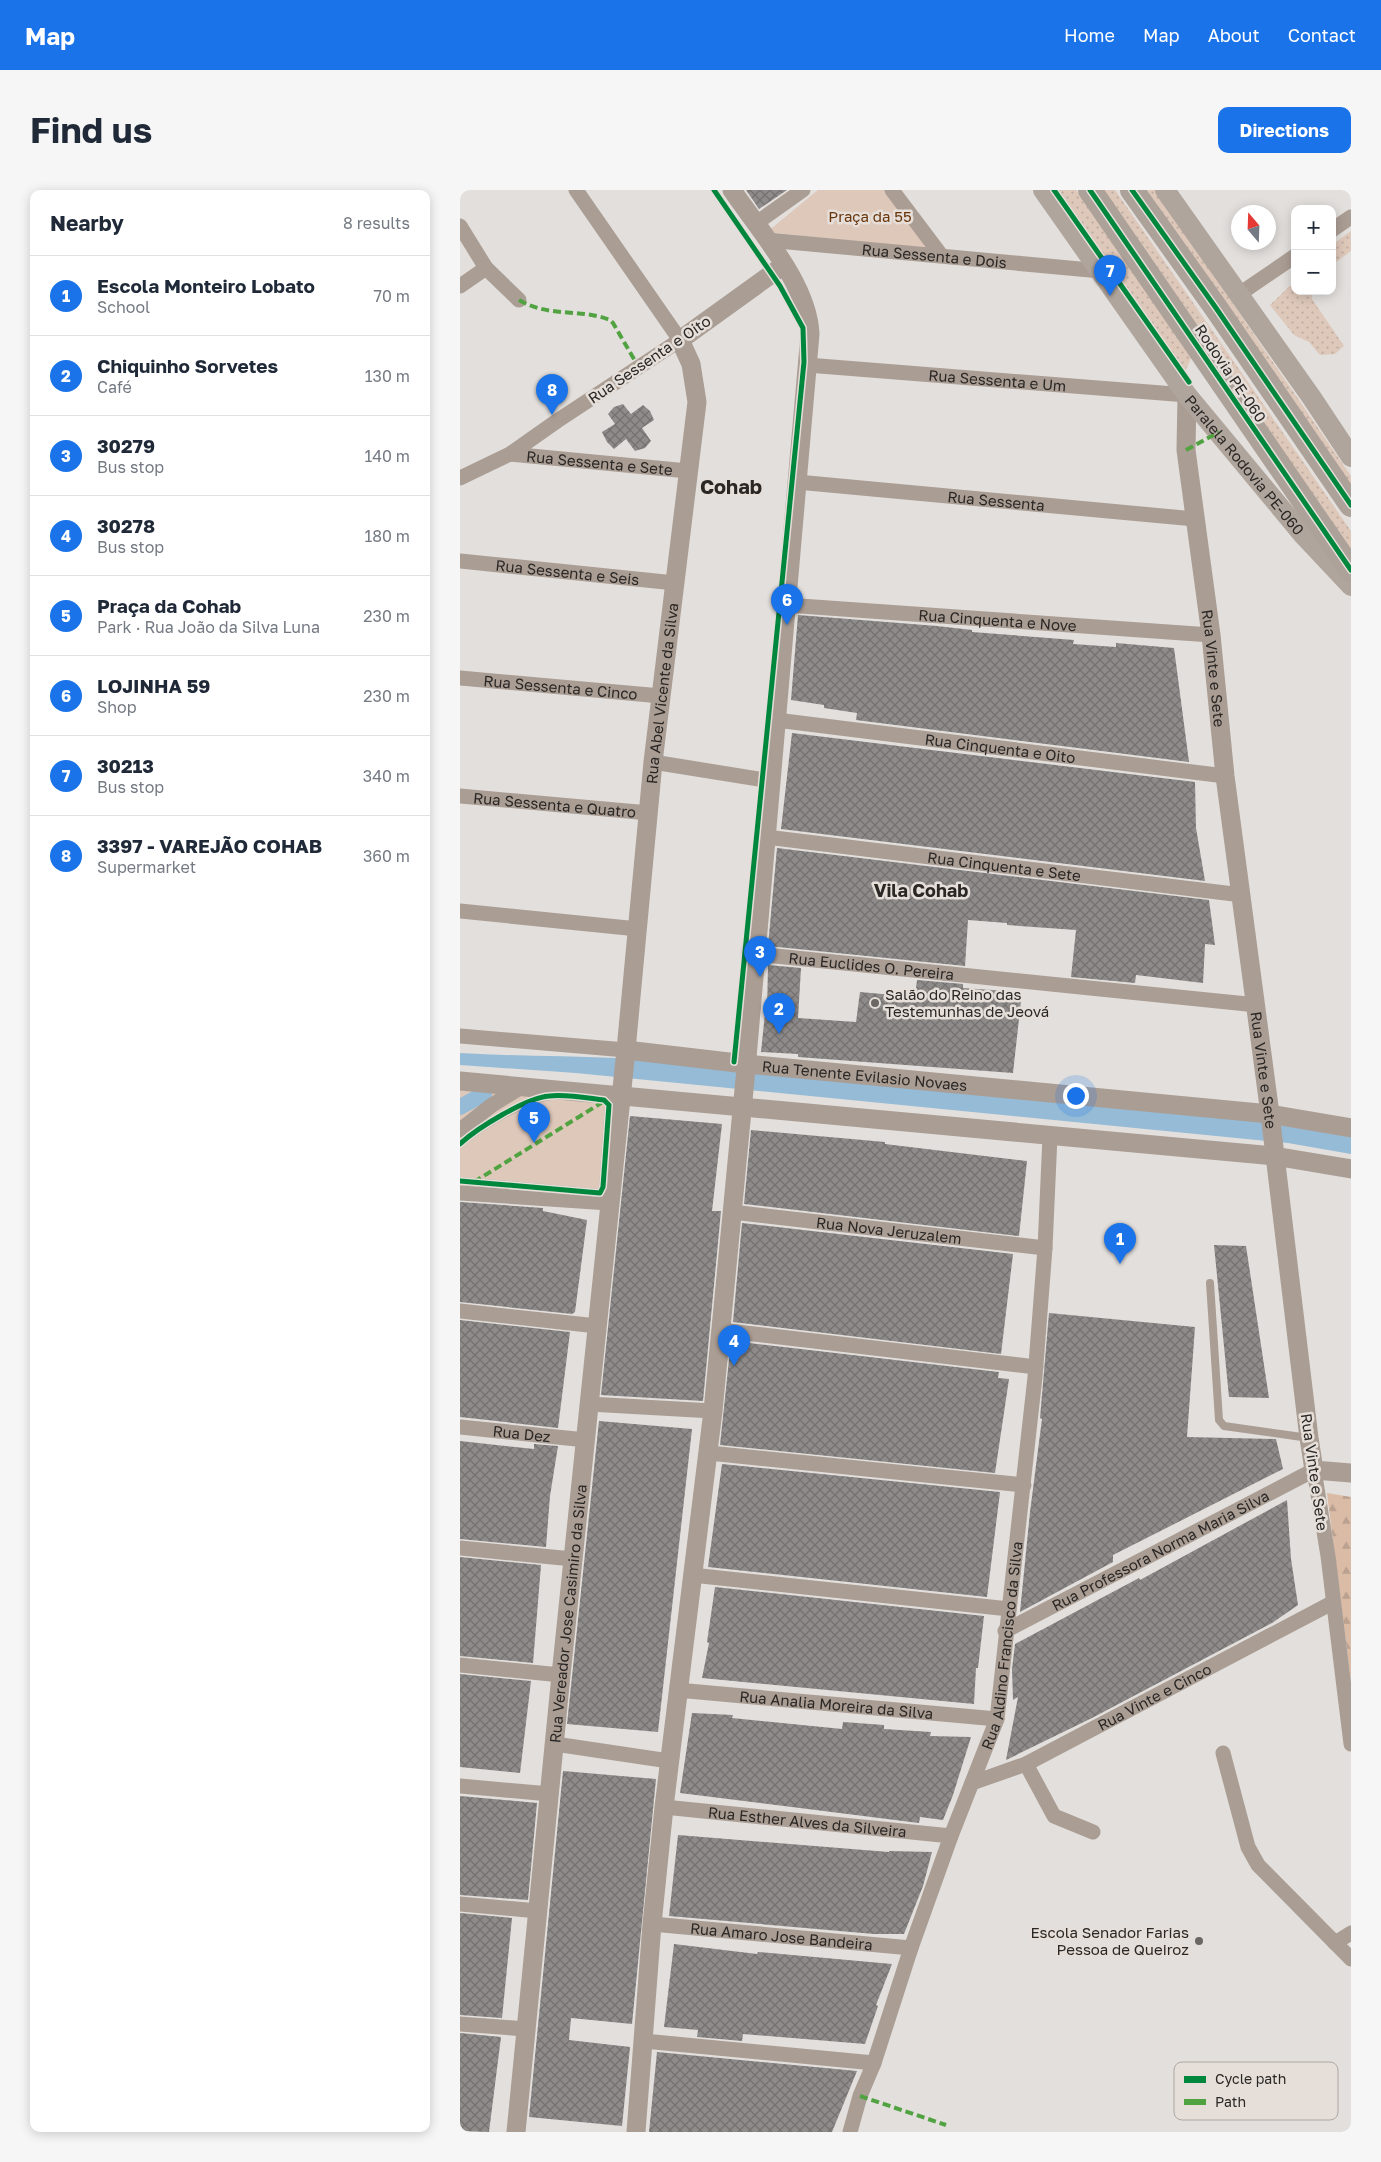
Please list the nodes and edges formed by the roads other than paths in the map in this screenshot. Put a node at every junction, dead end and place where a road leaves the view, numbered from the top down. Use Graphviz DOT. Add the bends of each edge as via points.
graph roads {
  1 [pos="576,190"];
  2 [pos="732,190"];
  3 [pos="803,190"];
  4 [pos="892,190"];
  5 [pos="1043,190"];
  6 [pos="1090,190"];
  7 [pos="1132,190"];
  8 [pos="1165,190"];
  9 [pos="1351,217"];
  10 [pos="755,224"];
  11 [pos="460,226"];
  12 [pos="1336,227"];
  13 [pos="766,240"];
  14 [pos="941,255"];
  15 [pos="1291,259"];
  16 [pos="784,265"];
  17 [pos="486,268"];
  18 [pos="1101,271"];
  19 [pos="460,286"];
  20 [pos="1238,295"];
  21 [pos="519,300"];
  22 [pos="680,340"];
  23 [pos="807,365"];
  24 [pos="1187,395"];
  25 [pos="510,454"];
  26 [pos="1351,457"];
  27 [pos="688,471"];
  28 [pos="460,478"];
  29 [pos="797,482"];
  30 [pos="1351,505"];
  31 [pos="1195,519"];
  32 [pos="460,561"];
  33 [pos="1351,570"];
  34 [pos="675,583"];
  35 [pos="1351,586"];
  36 [pos="786,605"];
  37 [pos="1211,636"];
  38 [pos="460,678"];
  39 [pos="661,696"];
  40 [pos="776,720"];
  41 [pos="653,762"];
  42 [pos="1226,776"];
  43 [pos="771,781"];
  44 [pos="460,796"];
  45 [pos="649,813"];
  46 [pos="766,837"];
  47 [pos="1242,895"];
  48 [pos="460,911"];
  49 [pos="638,929"];
  50 [pos="756,954"];
  51 [pos="1257,1005"];
  52 [pos="460,1036"];
  53 [pos="626,1054"];
  54 [pos="746,1066"];
  55 [pos="460,1081"];
  56 [pos="523,1086"];
  57 [pos="621,1088"];
  58 [pos="743,1099"];
  59 [pos="1271,1117"];
  60 [pos="1351,1128"];
  61 [pos="460,1130"];
  62 [pos="1050,1136"];
  63 [pos="460,1144"];
  64 [pos="1274,1150"];
  65 [pos="1351,1169"];
  66 [pos="460,1181"];
  67 [pos="460,1193"];
  68 [pos="610,1203"];
  69 [pos="732,1212"];
  70 [pos="1045,1248"];
  71 [pos="1210,1283"];
  72 [pos="460,1311"];
  73 [pos="597,1326"];
  74 [pos="720,1330"];
  75 [pos="1036,1367"];
  76 [pos="589,1404"];
  77 [pos="713,1411"];
  78 [pos="460,1428"];
  79 [pos="1309,1438"];
  80 [pos="586,1440"];
  81 [pos="709,1453"];
  82 [pos="1314,1470"];
  83 [pos="1351,1473"];
  84 [pos="1024,1485"];
  85 [pos="460,1548"];
  86 [pos="573,1559"];
  87 [pos="692,1575"];
  88 [pos="1332,1603"];
  89 [pos="1009,1609"];
  90 [pos="1005,1631"];
  91 [pos="460,1665"];
  92 [pos="561,1675"];
  93 [pos="677,1690"];
  94 [pos="997,1719"];
  95 [pos="555,1744"];
  96 [pos="1351,1744"];
  97 [pos="1223,1754"];
  98 [pos="669,1761"];
  99 [pos="1026,1764"];
  100 [pos="972,1783"];
  101 [pos="460,1786"];
  102 [pos="550,1794"];
  103 [pos="664,1807"];
  104 [pos="1093,1832"];
  105 [pos="951,1836"];
  106 [pos="460,1904"];
  107 [pos="538,1911"];
  108 [pos="652,1924"];
  109 [pos="1351,1933"];
  110 [pos="1335,1943"];
  111 [pos="911,1948"];
  112 [pos="1351,1960"];
  113 [pos="460,2024"];
  114 [pos="526,2029"];
  115 [pos="644,2041"];
  116 [pos="874,2063"];
  117 [pos="516,2132"];
  118 [pos="636,2132"];
  119 [pos="850,2132"];
  1 -- 22 [label="street"];
  2 -- 10 [label="street"];
  3 -- 10 [label="street"];
  4 -- 14 [label="street"];
  5 -- 18 [label="main road, Paralela Rodovia PE-060"];
  6 -- 33 [label="highway, Rodovia PE-060"];
  7 -- 30 [label="highway, Rodovia PE-060"];
  8 -- 20 [label="main road"];
  9 -- 12 [label="street"];
  10 -- 13 [label="street"];
  11 -- 17 [label="street"];
  13 -- 14 [label="street, Rua Sessenta e Dois"];
  13 -- 16 [label="street"];
  14 -- 18 [label="street, Rua Sessenta e Dois"];
  15 -- 20 [label="street"];
  16 -- 22 [label="street, Rua Sessenta e Oito"];
  16 -- 23 [label="street" via="810,323"];
  17 -- 19 [label="street"];
  17 -- 21 [label="street"];
  18 -- 24 [label="main road, Paralela Rodovia PE-060"];
  20 -- 26 [label="main road"];
  22 -- 25 [label="street, Rua Sessenta e Oito"];
  22 -- 27 [label="street, Rua Abel Vicente da Silva" via="691,364 697,402"];
  23 -- 24 [label="street, Rua Sessenta e Um"];
  23 -- 29 [label="street"];
  24 -- 31 [label="street, Rua Vinte e Sete" via="1186,450"];
  24 -- 35 [label="main road, Paralela Rodovia PE-060" via="1304,536"];
  25 -- 27 [label="street, Rua Sessenta e Sete"];
  25 -- 28 [label="street, Rua Sessenta e Oito"];
  27 -- 34 [label="street, Rua Abel Vicente da Silva"];
  29 -- 31 [label="street, Rua Sessenta"];
  29 -- 36 [label="street"];
  31 -- 37 [label="street, Rua Vinte e Sete"];
  32 -- 34 [label="street, Rua Sessenta e Seis"];
  34 -- 39 [label="street, Rua Abel Vicente da Silva"];
  36 -- 37 [label="street, Rua Cinquenta e Nove"];
  36 -- 40 [label="street"];
  37 -- 42 [label="street, Rua Vinte e Sete"];
  38 -- 39 [label="street, Rua Sessenta e Cinco"];
  39 -- 41 [label="street, Rua Abel Vicente da Silva"];
  40 -- 42 [label="street, Rua Cinquenta e Oito"];
  40 -- 43 [label="street"];
  41 -- 43 [label="street"];
  41 -- 45 [label="street, Rua Abel Vicente da Silva"];
  42 -- 47 [label="street, Rua Vinte e Sete"];
  43 -- 46 [label="street"];
  44 -- 45 [label="street, Rua Sessenta e Quatro"];
  45 -- 49 [label="street, Rua Abel Vicente da Silva"];
  46 -- 47 [label="street, Rua Cinquenta e Sete"];
  46 -- 50 [label="street"];
  47 -- 51 [label="street, Rua Vinte e Sete"];
  48 -- 49 [label="street"];
  49 -- 53 [label="street, Rua Abel Vicente da Silva"];
  50 -- 51 [label="street, Rua Euclides O. Pereira"];
  50 -- 54 [label="street"];
  51 -- 59 [label="street, Rua Vinte e Sete"];
  52 -- 53 [label="street, Rua Tenente Evilasio Novaes"];
  53 -- 54 [label="street, Rua Tenente Evilasio Novaes"];
  53 -- 57 [label="street, Rua Abel Vicente da Silva"];
  54 -- 58 [label="street"];
  54 -- 59 [label="street, Rua Tenente Evilasio Novaes"];
  55 -- 56 [label="street"];
  56 -- 57 [label="street"];
  56 -- 61 [label="street"];
  57 -- 58 [label="street"];
  57 -- 68 [label="street, Rua Vereador Jose Casimiro da Silva"];
  58 -- 62 [label="street"];
  58 -- 69 [label="street"];
  59 -- 60 [label="street, Rua Tenente Evilasio Novaes"];
  59 -- 64 [label="street, Rua Vinte e Sete"];
  62 -- 64 [label="street"];
  62 -- 70 [label="street, Rua Aldino Francisco da Silva"];
  63 -- 66 [label="lane" via="504,1114 544,1097 556,1095 604,1100 609,1105 600,1193"];
  64 -- 65 [label="street"];
  64 -- 79 [label="street, Rua Vinte e Sete"];
  67 -- 68 [label="street"];
  68 -- 73 [label="street, Rua Vereador Jose Casimiro da Silva"];
  69 -- 70 [label="street, Rua Nova Jeruzalem"];
  69 -- 74 [label="street"];
  70 -- 75 [label="street, Rua Aldino Francisco da Silva"];
  71 -- 79 [label="lane" via="1220,1424"];
  72 -- 73 [label="street"];
  73 -- 76 [label="street, Rua Vereador Jose Casimiro da Silva"];
  74 -- 75 [label="street"];
  74 -- 77 [label="street"];
  75 -- 84 [label="street, Rua Aldino Francisco da Silva"];
  76 -- 77 [label="street"];
  76 -- 80 [label="street, Rua Vereador Jose Casimiro da Silva"];
  77 -- 81 [label="street"];
  78 -- 80 [label="street, Rua Dez"];
  79 -- 82 [label="street, Rua Vinte e Sete"];
  80 -- 86 [label="street, Rua Vereador Jose Casimiro da Silva"];
  81 -- 84 [label="street"];
  81 -- 87 [label="street"];
  82 -- 83 [label="street"];
  82 -- 88 [label="street, Rua Vinte e Sete"];
  82 -- 90 [label="street, Rua Professora Norma Maria Silva"];
  84 -- 89 [label="street, Rua Aldino Francisco da Silva"];
  85 -- 86 [label="street"];
  86 -- 92 [label="street, Rua Vereador Jose Casimiro da Silva"];
  87 -- 89 [label="street"];
  87 -- 93 [label="street"];
  88 -- 96 [label="street, Rua Vinte e Sete"];
  88 -- 99 [label="street, Rua Vinte e Cinco"];
  89 -- 90 [label="street, Rua Aldino Francisco da Silva"];
  90 -- 94 [label="street, Rua Aldino Francisco da Silva"];
  91 -- 92 [label="street"];
  92 -- 95 [label="street, Rua Vereador Jose Casimiro da Silva"];
  93 -- 94 [label="street, Rua Analia Moreira da Silva"];
  93 -- 98 [label="street"];
  94 -- 100 [label="street, Rua Aldino Francisco da Silva"];
  95 -- 98 [label="street"];
  95 -- 102 [label="street, Rua Vereador Jose Casimiro da Silva"];
  97 -- 110 [label="street" via="1252,1856"];
  98 -- 103 [label="street"];
  99 -- 100 [label="street, Rua Vinte e Cinco"];
  99 -- 104 [label="street" via="1054,1816"];
  100 -- 105 [label="street, Rua Aldino Francisco da Silva"];
  101 -- 102 [label="street"];
  102 -- 107 [label="street, Rua Vereador Jose Casimiro da Silva"];
  103 -- 105 [label="street, Rua Esther Alves da Silveira"];
  103 -- 108 [label="street"];
  105 -- 111 [label="street, Rua Aldino Francisco da Silva"];
  106 -- 107 [label="street"];
  107 -- 114 [label="street, Rua Vereador Jose Casimiro da Silva"];
  108 -- 111 [label="street, Rua Amaro Jose Bandeira"];
  108 -- 115 [label="street"];
  109 -- 110 [label="street"];
  110 -- 112 [label="street"];
  111 -- 116 [label="street, Rua Aldino Francisco da Silva"];
  113 -- 114 [label="street"];
  114 -- 117 [label="street, Rua Vereador Jose Casimiro da Silva"];
  115 -- 116 [label="street"];
  115 -- 118 [label="street"];
  116 -- 119 [label="street, Rua Aldino Francisco da Silva"];
}
